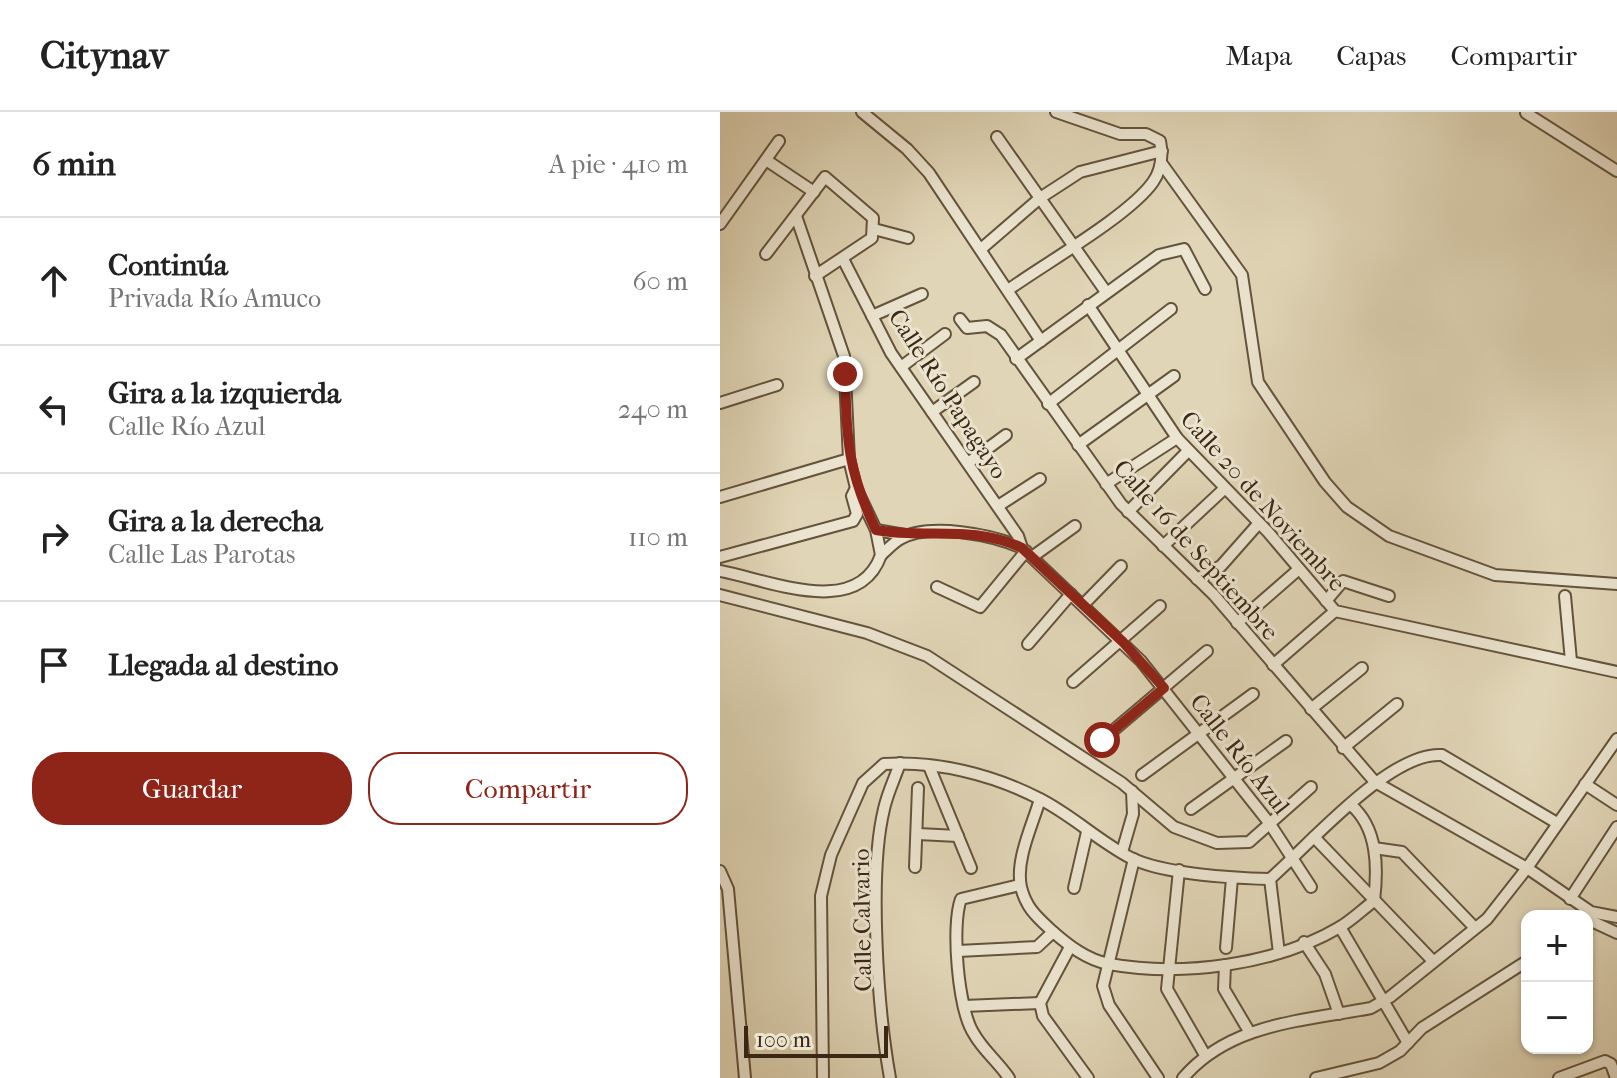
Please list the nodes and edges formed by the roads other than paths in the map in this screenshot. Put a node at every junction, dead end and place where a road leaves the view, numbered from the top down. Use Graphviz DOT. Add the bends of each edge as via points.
graph roads {
  1 [pos="862,112"];
  2 [pos="1056,112"];
  3 [pos="1526,113"];
  4 [pos="997,137"];
  5 [pos="779,141"];
  6 [pos="1162,151"];
  7 [pos="766,160"];
  8 [pos="1162,164"];
  9 [pos="1617,171"];
  10 [pos="814,192"];
  11 [pos="1040,198"];
  12 [pos="796,216"];
  13 [pos="720,224"];
  14 [pos="874,229"];
  15 [pos="908,238"];
  16 [pos="1073,245"];
  17 [pos="981,249"];
  18 [pos="766,254"];
  19 [pos="843,259"];
  20 [pos="815,276"];
  21 [pos="1205,289"];
  22 [pos="1008,290"];
  23 [pos="1106,292"];
  24 [pos="922,294"];
  25 [pos="1088,305"];
  26 [pos="1171,309"];
  27 [pos="872,316"];
  28 [pos="960,319"];
  29 [pos="945,334"];
  30 [pos="1041,341"];
  31 [pos="1118,351"];
  32 [pos="1016,359"];
  33 [pos="901,367"];
  34 [pos="1174,376"];
  35 [pos="974,382"];
  36 [pos="777,385"];
  37 [pos="1146,395"];
  38 [pos="720,403"];
  39 [pos="1048,404"];
  40 [pos="932,412"];
  41 [pos="1006,435"];
  42 [pos="1177,438"];
  43 [pos="1078,445"];
  44 [pos="1188,451"];
  45 [pos="849,459"];
  46 [pos="968,463"];
  47 [pos="1040,479"];
  48 [pos="1106,484"];
  49 [pos="856,488"];
  50 [pos="1224,489"];
  51 [pos="720,497"];
  52 [pos="998,506"];
  53 [pos="1128,512"];
  54 [pos="1259,523"];
  55 [pos="1075,526"];
  56 [pos="876,530"];
  57 [pos="910,535"];
  58 [pos="1163,546"];
  59 [pos="1027,552"];
  60 [pos="881,555"];
  61 [pos="720,557"];
  62 [pos="1121,566"];
  63 [pos="1299,569"];
  64 [pos="720,571"];
  65 [pos="1197,579"];
  66 [pos="1617,584"];
  67 [pos="937,587"];
  68 [pos="1071,594"];
  69 [pos="720,595"];
  70 [pos="1389,596"];
  71 [pos="1565,596"];
  72 [pos="1326,601"];
  73 [pos="1083,605"];
  74 [pos="1160,606"];
  75 [pos="1335,611"];
  76 [pos="1237,623"];
  77 [pos="1123,642"];
  78 [pos="1028,644"];
  79 [pos="1207,651"];
  80 [pos="1571,661"];
  81 [pos="1273,665"];
  82 [pos="1362,668"];
  83 [pos="1617,672"];
  84 [pos="1073,682"];
  85 [pos="1164,688"];
  86 [pos="1253,694"];
  87 [pos="1397,704"];
  88 [pos="1311,709"];
  89 [pos="1199,734"];
  90 [pos="1617,739"];
  91 [pos="1102,740"];
  92 [pos="1286,741"];
  93 [pos="1343,748"];
  94 [pos="900,763"];
  95 [pos="929,766"];
  96 [pos="1142,775"];
  97 [pos="1233,779"];
  98 [pos="1375,782"];
  99 [pos="1585,784"];
  100 [pos="1311,787"];
  101 [pos="918,788"];
  102 [pos="1132,791"];
  103 [pos="1040,799"];
  104 [pos="1351,805"];
  105 [pos="1617,805"];
  106 [pos="1191,809"];
  107 [pos="1557,823"];
  108 [pos="1270,824"];
  109 [pos="1617,827"];
  110 [pos="1087,832"];
  111 [pos="918,834"];
  112 [pos="958,836"];
  113 [pos="1314,837"];
  114 [pos="1374,848"];
  115 [pos="1122,852"];
  116 [pos="1290,857"];
  117 [pos="1134,859"];
  118 [pos="915,867"];
  119 [pos="971,868"];
  120 [pos="1527,868"];
  121 [pos="1179,870"];
  122 [pos="720,871"];
  123 [pos="1232,878"];
  124 [pos="1270,879"];
  125 [pos="1020,885"];
  126 [pos="1311,887"];
  127 [pos="1074,888"];
  128 [pos="1570,899"];
  129 [pos="1374,901"];
  130 [pos="1581,910"];
  131 [pos="1593,917"];
  132 [pos="1617,917"];
  133 [pos="1593,920"];
  134 [pos="1340,927"];
  135 [pos="1475,928"];
  136 [pos="1053,932"];
  137 [pos="1617,933"];
  138 [pos="1304,942"];
  139 [pos="1070,947"];
  140 [pos="1226,948"];
  141 [pos="958,951"];
  142 [pos="1279,953"];
  143 [pos="1432,960"];
  144 [pos="1107,964"];
  145 [pos="1225,965"];
  146 [pos="1521,965"];
  147 [pos="1168,968"];
  148 [pos="1040,1003"];
  149 [pos="1382,1003"];
  150 [pos="964,1006"];
  151 [pos="1339,1014"];
  152 [pos="1250,1033"];
  153 [pos="1408,1043"];
  154 [pos="1205,1055"];
  155 [pos="745,1078"];
  156 [pos="823,1078"];
  157 [pos="890,1078"];
  158 [pos="1009,1078"];
  159 [pos="1088,1078"];
  160 [pos="1158,1078"];
  161 [pos="1183,1078"];
  162 [pos="1316,1078"];
  163 [pos="1559,1078"];
  164 [pos="1616,1078"];
  1 -- 17 [label="street" via="929,173"];
  2 -- 6 [label="street" via="1120,134 1155,136"];
  3 -- 9 [label="street"];
  4 -- 11 [label="street"];
  5 -- 7 [label="street"];
  6 -- 8 [label="street"];
  6 -- 11 [label="street" via="1080,172"];
  7 -- 10 [label="street"];
  7 -- 13 [label="street"];
  8 -- 16 [label="street" via="1132,204"];
  8 -- 66 [label="street" via="1242,275 1258,382 1347,507 1389,536 1495,575"];
  10 -- 12 [label="street"];
  10 -- 14 [label="street" via="825,177 873,218"];
  11 -- 16 [label="street"];
  11 -- 17 [label="street"];
  12 -- 18 [label="street"];
  12 -- 20 [label="street"];
  14 -- 15 [label="street"];
  14 -- 19 [label="street" via="872,238"];
  16 -- 22 [label="street"];
  16 -- 23 [label="street"];
  17 -- 22 [label="street"];
  19 -- 20 [label="street"];
  19 -- 27 [label="street, Calle Río Papagayo"];
  20 -- 45 [label="street" via="844,356"];
  21 -- 23 [label="street" via="1184,249 1159,255"];
  22 -- 30 [label="street"];
  23 -- 25 [label="street"];
  24 -- 27 [label="street"];
  25 -- 30 [label="street"];
  25 -- 31 [label="street, Calle 20 de Noviembre"];
  26 -- 31 [label="street"];
  27 -- 33 [label="street, Calle Río Papagayo"];
  28 -- 32 [label="street, Calle 16 de Septiembre" via="971,329 993,328"];
  29 -- 33 [label="street"];
  30 -- 32 [label="street"];
  31 -- 37 [label="street, Calle 20 de Noviembre"];
  31 -- 39 [label="street"];
  32 -- 39 [label="street, Calle 16 de Septiembre"];
  33 -- 40 [label="street, Calle Río Papagayo"];
  34 -- 37 [label="street"];
  35 -- 40 [label="street"];
  36 -- 38 [label="street"];
  37 -- 42 [label="street, Calle 20 de Noviembre"];
  37 -- 43 [label="street"];
  39 -- 43 [label="street, Calle 16 de Septiembre"];
  40 -- 46 [label="street, Calle Río Papagayo"];
  41 -- 46 [label="street"];
  42 -- 44 [label="street, Calle 20 de Noviembre"];
  42 -- 48 [label="street"];
  43 -- 48 [label="street, Calle 16 de Septiembre"];
  44 -- 50 [label="street, Calle 20 de Noviembre"];
  44 -- 53 [label="street"];
  45 -- 49 [label="street"];
  45 -- 51 [label="street"];
  46 -- 52 [label="street, Calle Río Papagayo"];
  47 -- 52 [label="street"];
  48 -- 53 [label="street, Calle 16 de Septiembre"];
  49 -- 56 [label="street"];
  49 -- 61 [label="street" via="853,521"];
  50 -- 54 [label="street, Calle 20 de Noviembre"];
  50 -- 58 [label="street"];
  52 -- 59 [label="street, Calle Río Papagayo"];
  53 -- 58 [label="street, Calle 16 de Septiembre"];
  54 -- 63 [label="street, Calle 20 de Noviembre"];
  54 -- 65 [label="street" via="1221,566"];
  55 -- 59 [label="street"];
  56 -- 57 [label="street, Calle Río Azul"];
  56 -- 60 [label="street"];
  57 -- 59 [label="street, Calle Río Azul" via="973,534 1002,539"];
  57 -- 60 [label="street"];
  58 -- 65 [label="street, Calle 16 de Septiembre"];
  59 -- 67 [label="street" via="980,607"];
  59 -- 68 [label="street, Calle Río Azul"];
  60 -- 64 [label="street" via="863,584 842,592"];
  62 -- 73 [label="street"];
  63 -- 72 [label="street, Calle 20 de Noviembre"];
  63 -- 76 [label="street"];
  65 -- 76 [label="street, Calle 16 de Septiembre"];
  68 -- 73 [label="street, Calle Río Azul"];
  68 -- 78 [label="street"];
  69 -- 102 [label="street" via="867,633 927,656"];
  70 -- 72 [label="street" via="1343,581"];
  71 -- 80 [label="street"];
  72 -- 75 [label="street, Calle 20 de Noviembre"];
  73 -- 77 [label="street, Calle Río Azul"];
  74 -- 77 [label="street"];
  75 -- 80 [label="street, Calle 20 de Noviembre"];
  75 -- 81 [label="street"];
  76 -- 81 [label="street, Calle 16 de Septiembre"];
  77 -- 84 [label="street"];
  77 -- 85 [label="street, Calle Río Azul"];
  79 -- 85 [label="street"];
  80 -- 83 [label="street, Calle 20 de Noviembre"];
  81 -- 88 [label="street, Calle 16 de Septiembre"];
  82 -- 88 [label="street"];
  85 -- 89 [label="street, Calle Río Azul"];
  85 -- 91 [label="street"];
  86 -- 89 [label="street"];
  87 -- 93 [label="street"];
  88 -- 93 [label="street, Calle 16 de Septiembre"];
  89 -- 96 [label="street"];
  89 -- 97 [label="street, Calle Río Azul"];
  90 -- 99 [label="street"];
  92 -- 97 [label="street"];
  93 -- 98 [label="street, Calle 16 de Septiembre"];
  94 -- 95 [label="street"];
  94 -- 156 [label="street" via="884,764 863,783 831,855 821,896"];
  94 -- 157 [label="street, Calle Calvario" via="884,810 878,857 878,951"];
  95 -- 103 [label="street" via="990,777"];
  95 -- 112 [label="street"];
  97 -- 106 [label="street"];
  97 -- 108 [label="street, Calle Río Azul"];
  98 -- 104 [label="street"];
  98 -- 107 [label="street" via="1430,754 1442,755"];
  98 -- 120 [label="street, Calle 16 de Septiembre"];
  99 -- 105 [label="street"];
  99 -- 107 [label="street"];
  100 -- 108 [label="street"];
  101 -- 111 [label="street"];
  102 -- 108 [label="street" via="1174,827 1217,843 1249,842"];
  102 -- 115 [label="street" via="1133,814"];
  103 -- 110 [label="street"];
  103 -- 125 [label="street"];
  104 -- 113 [label="street"];
  104 -- 114 [label="street" via="1362,815"];
  107 -- 120 [label="street"];
  108 -- 116 [label="street, Calle Río Azul"];
  109 -- 128 [label="street"];
  110 -- 115 [label="street"];
  110 -- 127 [label="street"];
  111 -- 112 [label="street"];
  111 -- 118 [label="street"];
  112 -- 119 [label="street"];
  113 -- 116 [label="street"];
  113 -- 129 [label="street"];
  114 -- 129 [label="street"];
  114 -- 135 [label="street" via="1402,852"];
  115 -- 117 [label="street"];
  116 -- 124 [label="street"];
  116 -- 126 [label="street, Calle Río Azul"];
  117 -- 121 [label="street"];
  117 -- 144 [label="street"];
  120 -- 128 [label="street, Calle 16 de Septiembre"];
  120 -- 135 [label="street"];
  121 -- 123 [label="street"];
  121 -- 147 [label="street"];
  122 -- 155 [label="street" via="728,889"];
  123 -- 124 [label="street"];
  123 -- 140 [label="street"];
  124 -- 142 [label="street"];
  125 -- 136 [label="street" via="1030,911"];
  125 -- 141 [label="street" via="961,899 956,912"];
  128 -- 130 [label="street, Calle 16 de Septiembre"];
  129 -- 134 [label="street"];
  129 -- 143 [label="street"];
  131 -- 132 [label="street"];
  133 -- 137 [label="street"];
  134 -- 138 [label="street"];
  134 -- 149 [label="street"];
  135 -- 143 [label="street"];
  136 -- 139 [label="street"];
  136 -- 141 [label="street" via="1037,947"];
  138 -- 142 [label="street"];
  138 -- 151 [label="street" via="1325,974"];
  139 -- 144 [label="street"];
  139 -- 148 [label="street"];
  141 -- 150 [label="street"];
  142 -- 145 [label="street"];
  143 -- 149 [label="street"];
  144 -- 147 [label="street"];
  144 -- 160 [label="street" via="1103,986 1109,1005"];
  145 -- 147 [label="street"];
  145 -- 152 [label="street" via="1224,989"];
  146 -- 153 [label="street" via="1422,1028"];
  147 -- 154 [label="street" via="1170,998"];
  148 -- 150 [label="street"];
  148 -- 159 [label="street" via="1043,1016"];
  149 -- 151 [label="street"];
  149 -- 153 [label="street"];
  150 -- 158 [label="street" via="973,1034"];
  151 -- 152 [label="street"];
  152 -- 154 [label="street"];
  153 -- 162 [label="street" via="1379,1063"];
  154 -- 161 [label="street"];
  163 -- 164 [label="street" via="1605,1061"];
}
